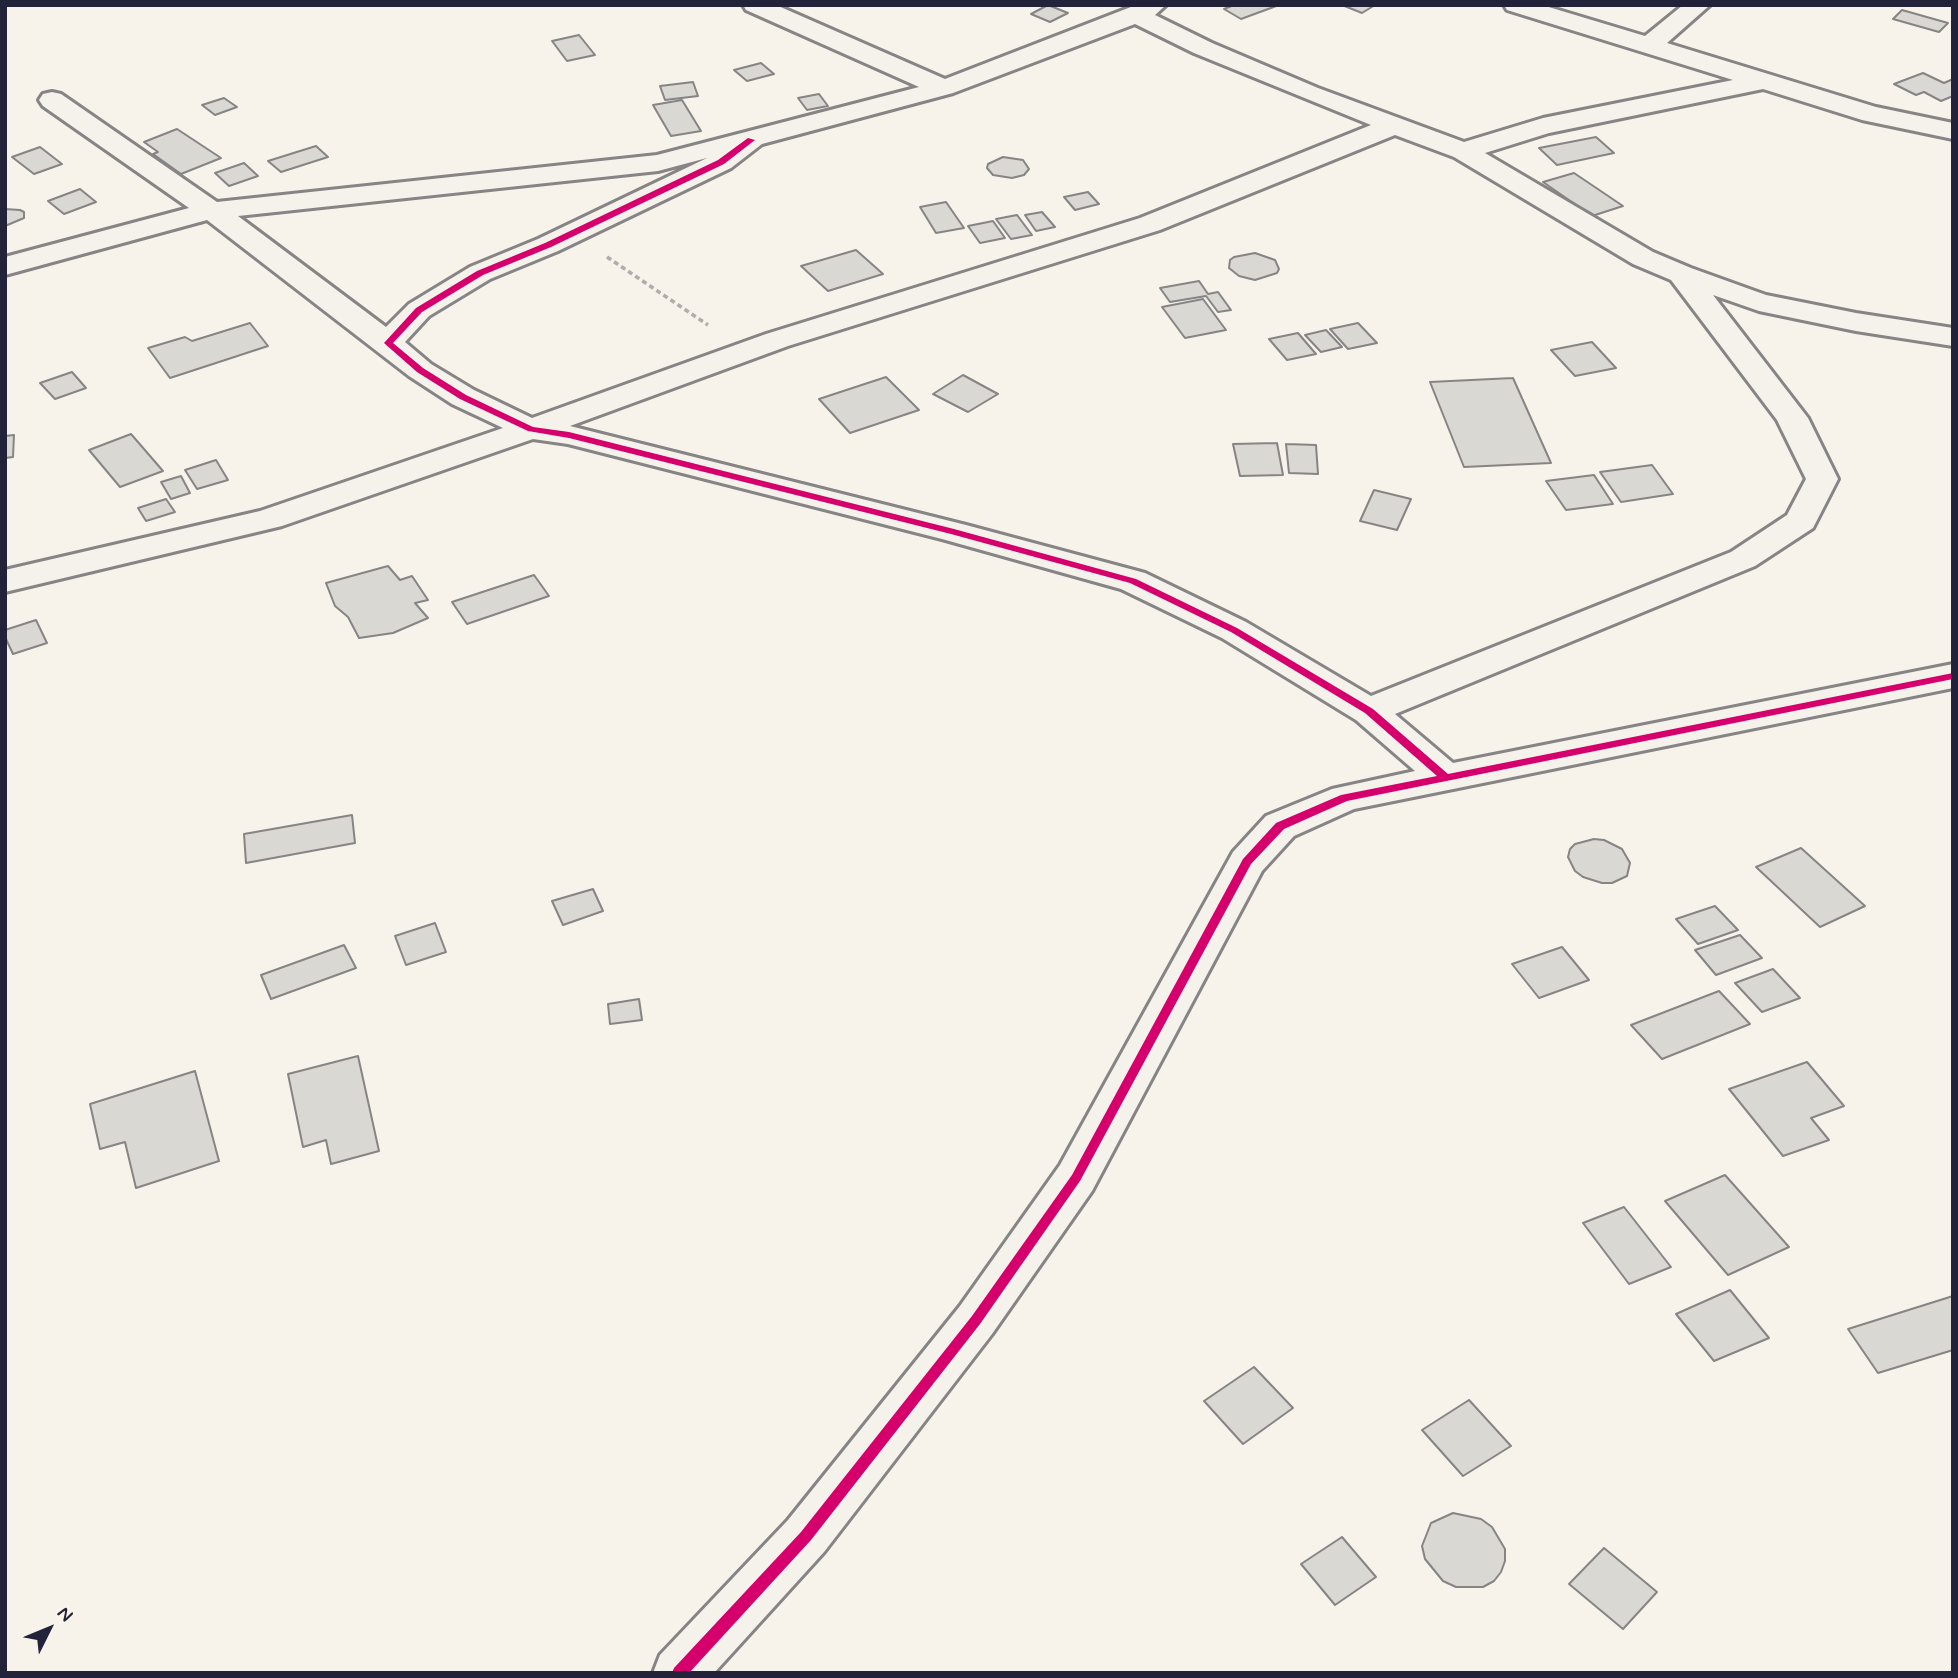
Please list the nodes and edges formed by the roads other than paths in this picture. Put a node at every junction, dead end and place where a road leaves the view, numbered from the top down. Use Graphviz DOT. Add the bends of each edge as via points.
graph roads {
  1 [pos="755,5"];
  2 [pos="1516,5"];
  3 [pos="1698,5"];
  4 [pos="1145,10"];
  5 [pos="1647,47"];
  6 [pos="1763,82"];
  7 [pos="944,88"];
  8 [pos="52,100"];
  9 [pos="1393,126"];
  10 [pos="1953,131"];
  11 [pos="751,140"];
  12 [pos="1463,151"];
  13 [pos="209,211"];
  14 [pos="5,267"];
  15 [pos="1681,274"];
  16 [pos="1953,337"];
  17 [pos="388,343"];
  18 [pos="531,429"];
  19 [pos="5,581"];
  20 [pos="1953,676"];
  21 [pos="1369,711"];
  22 [pos="1445,777"];
  23 [pos="679,1673"];
  1 -- 7 [label="street"];
  2 -- 5 [label="street"];
  3 -- 5 [label="street"];
  4 -- 7 [label="street"];
  4 -- 9 [label="street" via="1203,48"];
  5 -- 6 [label="street"];
  6 -- 10 [label="street" via="1871,114"];
  6 -- 12 [label="street" via="1543,126"];
  7 -- 11 [label="street"];
  8 -- 13 [label="street"];
  9 -- 12 [label="street"];
  9 -- 18 [label="street" via="1150,224 745,351"];
  11 -- 13 [label="street" via="658,163"];
  11 -- 17 [label="street" via="721,162 480,273 419,310"];
  12 -- 15 [label="street" via="1643,258"];
  13 -- 14 [label="street"];
  13 -- 17 [label="street"];
  15 -- 16 [label="street" via="1759,302"];
  15 -- 21 [label="street" via="1792,418 1822,479 1801,521 1743,559"];
  17 -- 18 [label="street" via="463,397"];
  18 -- 19 [label="street" via="270,519"];
  18 -- 21 [label="street" via="954,531 1133,581 1234,630"];
  20 -- 22 [label="street"];
  21 -- 22 [label="street"];
  22 -- 23 [label="street" via="1345,797 1280,826 1247,862 1069,1189 976,1320 814,1526"];
}
